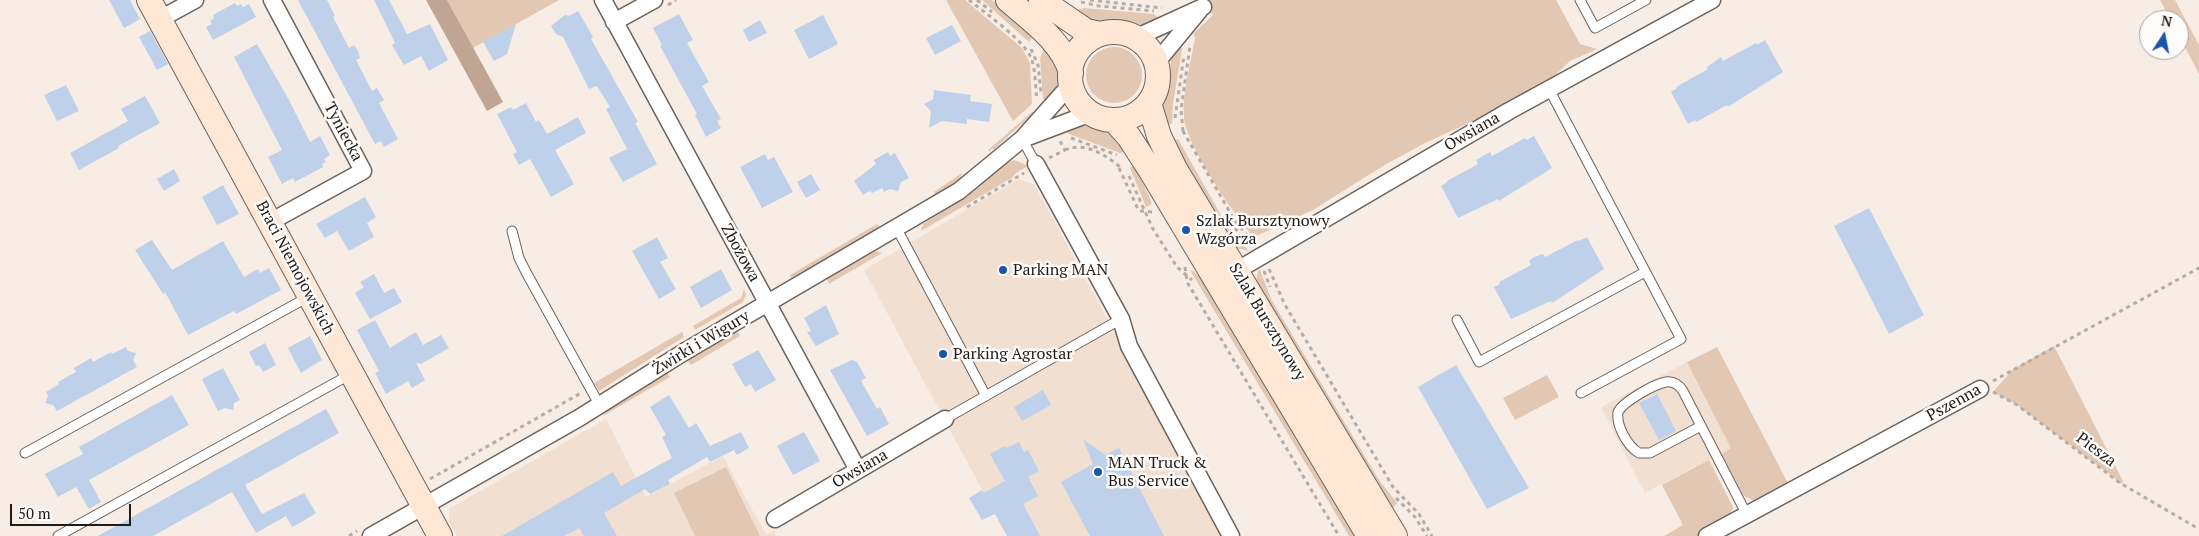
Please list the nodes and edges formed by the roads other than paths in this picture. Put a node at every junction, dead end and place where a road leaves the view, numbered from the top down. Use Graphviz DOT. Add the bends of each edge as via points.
graph roads {
  1 [pos="194,0"];
  2 [pos="272,0"];
  3 [pos="603,0"];
  4 [pos="654,0"];
  5 [pos="1008,0"];
  6 [pos="1041,0"];
  7 [pos="1580,0"];
  8 [pos="1646,0"];
  9 [pos="1712,0"];
  10 [pos="154,10"];
  11 [pos="618,29"];
  12 [pos="1101,34"];
  13 [pos="1135,38"];
  14 [pos="1156,63"];
  15 [pos="1071,79"];
  16 [pos="1549,89"];
  17 [pos="1149,103"];
  18 [pos="1091,113"];
  19 [pos="1114,120"];
  20 [pos="1022,139"];
  21 [pos="1036,164"];
  22 [pos="270,222"];
  23 [pos="897,229"];
  24 [pos="512,231"];
  25 [pos="1236,271"];
  26 [pos="1646,272"];
  27 [pos="310,296"];
  28 [pos="768,304"];
  29 [pos="1120,319"];
  30 [pos="1457,320"];
  31 [pos="352,373"];
  32 [pos="1980,389"];
  33 [pos="1581,393"];
  34 [pos="986,396"];
  35 [pos="600,406"];
  36 [pos="945,419"];
  37 [pos="1701,426"];
  38 [pos="24,453"];
  39 [pos="858,470"];
  40 [pos="424,506"];
  41 [pos="1747,515"];
  42 [pos="775,519"];
  43 [pos="58,536"];
  44 [pos="371,536"];
  45 [pos="440,536"];
  46 [pos="1232,536"];
  47 [pos="1369,536"];
  48 [pos="1395,536"];
  49 [pos="1707,536"];
  1 -- 10 [label="street"];
  2 -- 22 [label="street, Tyniecka" via="363,171"];
  3 -- 11 [label="street, Zbożowa"];
  4 -- 11 [label="street"];
  5 -- 15 [label="main road" via="1056,45 1065,58"];
  6 -- 12 [label="main road" via="1086,31"];
  7 -- 8 [label="lane" via="1595,28"];
  9 -- 16 [label="street, Owsiana"];
  10 -- 22 [label="main road, Braci Niemojowskich"];
  11 -- 28 [label="street, Zbożowa"];
  12 -- 13 [label="main road" via="1124,33"];
  12 -- 15 [label="main road" via="1092,38 1077,54"];
  13 -- 14 [label="main road" via="1152,53"];
  13 -- 14 [label="street" via="1166,17 1203,6 1183,38"];
  14 -- 17 [label="main road" via="1157,84"];
  15 -- 18 [label="main road" via="1078,101"];
  15 -- 20 [label="street, Żwirki i Wigury" via="1043,108"];
  16 -- 25 [label="street, Owsiana"];
  16 -- 26 [label="lane"];
  17 -- 19 [label="main road" via="1133,115"];
  17 -- 25 [label="main road, Szlak Bursztynowy" via="1167,154"];
  18 -- 19 [label="main road"];
  18 -- 20 [label="street, Żwirki i Wigury"];
  19 -- 47 [label="main road, Szlak Bursztynowy" via="1151,171"];
  20 -- 21 [label="lane"];
  20 -- 23 [label="street, Żwirki i Wigury" via="959,192"];
  21 -- 29 [label="street"];
  22 -- 27 [label="main road, Braci Niemojowskich"];
  23 -- 28 [label="street, Żwirki i Wigury"];
  23 -- 34 [label="lane"];
  24 -- 35 [label="lane" via="526,272"];
  25 -- 48 [label="main road, Szlak Bursztynowy"];
  26 -- 30 [label="lane" via="1479,362"];
  26 -- 33 [label="lane" via="1681,340"];
  27 -- 31 [label="main road, Braci Niemojowskich"];
  27 -- 38 [label="lane"];
  28 -- 35 [label="street, Żwirki i Wigury" via="684,352"];
  28 -- 39 [label="street, Zbożowa"];
  29 -- 34 [label="lane"];
  29 -- 46 [label="street" via="1129,346"];
  31 -- 40 [label="main road, Braci Niemojowskich"];
  31 -- 43 [label="lane"];
  32 -- 41 [label="street, Pszenna"];
  34 -- 36 [label="lane"];
  35 -- 40 [label="street, Żwirki i Wigury"];
  36 -- 39 [label="street, Owsiana"];
  37 -- 37 [label="lane" via="1683,390 1673,382 1660,384 1625,402 1618,412 1619,423 1630,445 1639,453 1650,453"];
  37 -- 41 [label="lane"];
  39 -- 42 [label="street, Owsiana"];
  40 -- 44 [label="street, Żwirki i Wigury"];
  40 -- 45 [label="main road, Braci Niemojowskich"];
  41 -- 49 [label="street, Pszenna"];
}
